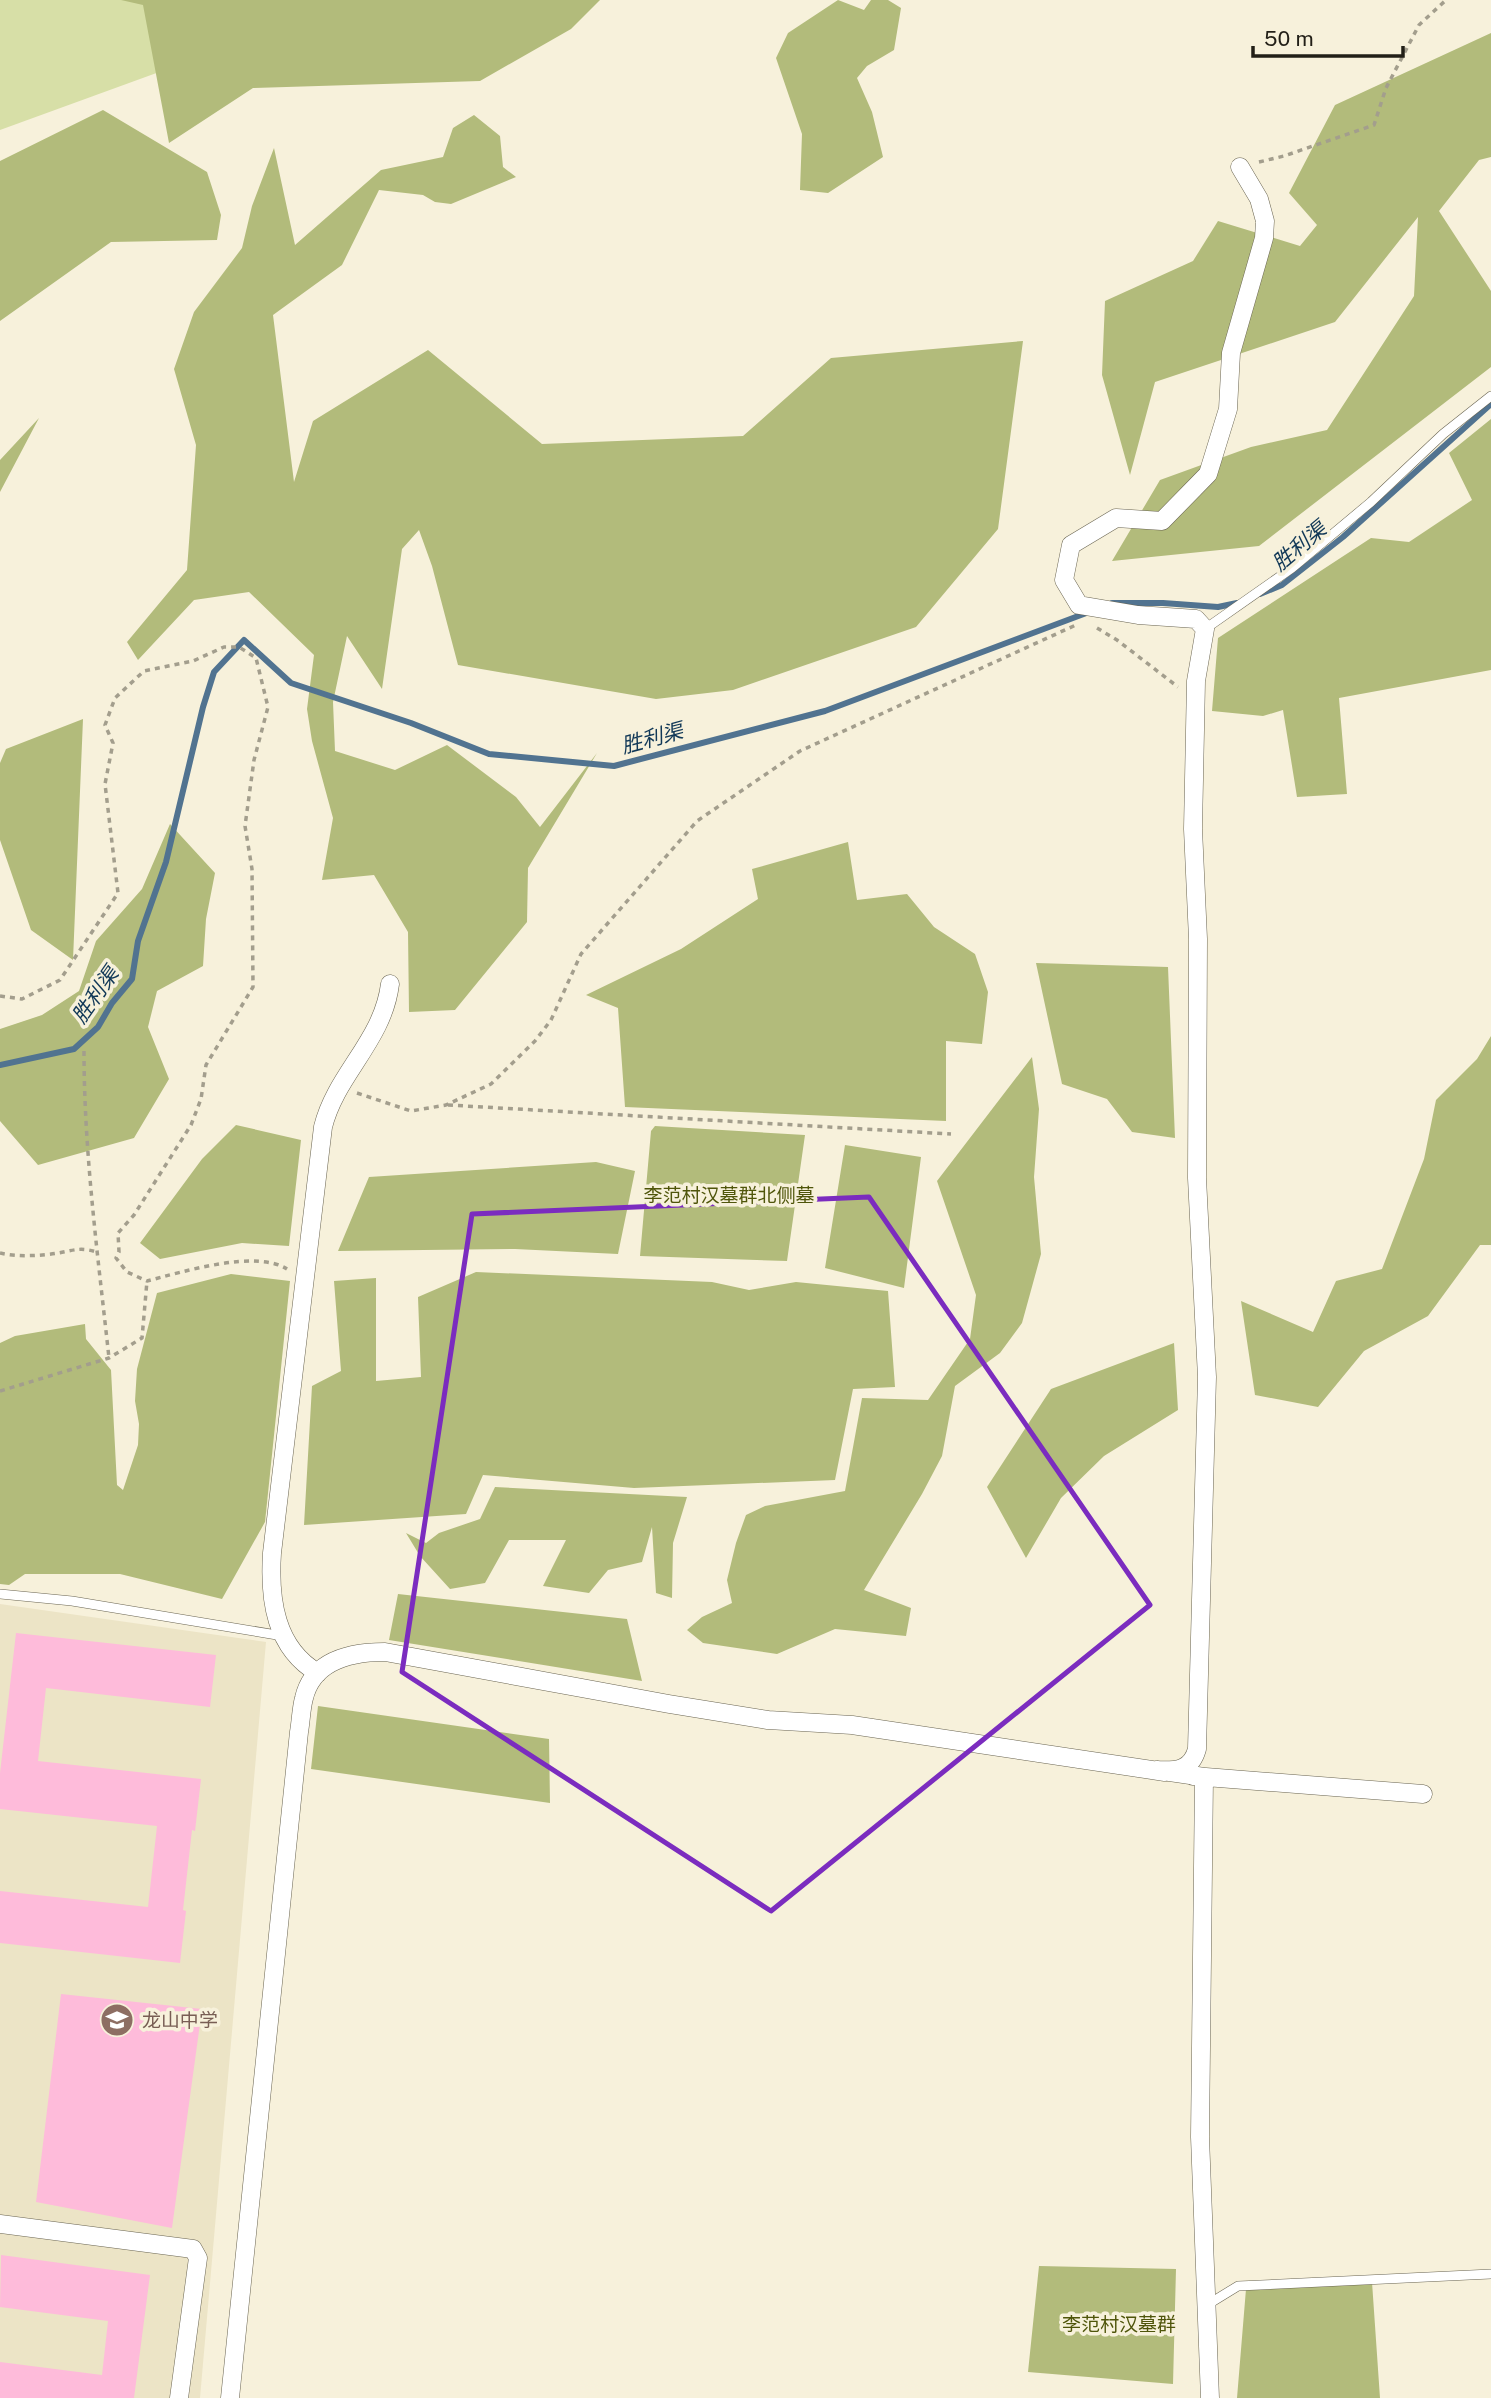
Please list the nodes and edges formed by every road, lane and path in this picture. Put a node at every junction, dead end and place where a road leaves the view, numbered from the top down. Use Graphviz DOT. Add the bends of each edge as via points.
graph roads {
  1 [pos="1446,0"];
  2 [pos="1240,167"];
  3 [pos="1491,396"];
  4 [pos="1086,613"];
  5 [pos="1096,627"];
  6 [pos="1205,629"];
  7 [pos="1196,704"];
  8 [pos="390,984"];
  9 [pos="0,996"];
  10 [pos="84,1051"];
  11 [pos="346,1079"];
  12 [pos="446,1105"];
  13 [pos="951,1134"];
  14 [pos="97,1252"];
  15 [pos="0,1253"];
  16 [pos="147,1281"];
  17 [pos="304,1283"];
  18 [pos="109,1358"];
  19 [pos="0,1391"];
  20 [pos="0,1594"];
  21 [pos="282,1636"];
  22 [pos="318,1673"];
  23 [pos="1156,1770"];
  24 [pos="1204,1777"];
  25 [pos="1423,1794"];
  26 [pos="0,2224"];
  27 [pos="1491,2274"];
  28 [pos="1205,2306"];
  29 [pos="178,2398"];
  30 [pos="230,2398"];
  31 [pos="1210,2398"];
  1 -- 2 [label="path" via="1419,25 1386,88 1374,125"];
  2 -- 4 [label="street" via="1263,206 1264,238 1231,353 1228,409 1208,474 1162,521 1116,518 1071,545 1064,580"];
  3 -- 6 [label="lane" via="1292,568"];
  4 -- 6 [label="street" via="1196,619"];
  4 -- 12 [label="path" via="800,751 696,821 581,954 551,1020 536,1041 491,1084"];
  5 -- 7 [label="path" via="1172,681"];
  6 -- 7 [label="street"];
  7 -- 23 [label="street" via="1197,1178 1207,1377 1197,1749 1186,1767"];
  8 -- 11 [label="street" via="377,1031"];
  9 -- 16 [label="path" via="22,999 61,980 118,893 105,784 113,743 105,725 115,698 144,671 193,662 210,652 239,648 256,658 268,708 254,760 245,826 252,869 253,987 206,1065 191,1125 118,1233 116,1258 127,1272"];
  10 -- 14 [label="path"];
  11 -- 12 [label="path" via="352,1091 411,1111"];
  11 -- 17 [label="street" via="323,1127"];
  12 -- 13 [label="path"];
  14 -- 15 [label="path" via="82,1248 56,1254"];
  14 -- 18 [label="path"];
  16 -- 17 [label="path" via="201,1267 258,1260 278,1263"];
  16 -- 18 [label="path" via="142,1338"];
  17 -- 21 [label="street" via="271,1567"];
  18 -- 19 [label="path"];
  20 -- 21 [label="lane" via="72,1601"];
  21 -- 22 [label="street" via="299,1659"];
  22 -- 23 [label="street" via="337,1659 385,1652 768,1720 852,1725"];
  22 -- 30 [label="street" via="304,1696 299,1732"];
  23 -- 24 [label="street"];
  24 -- 25 [label="street"];
  24 -- 28 [label="street" via="1200,2137"];
  26 -- 29 [label="street" via="193,2249 198,2258"];
  27 -- 28 [label="lane" via="1238,2286"];
  28 -- 31 [label="street"];
}
